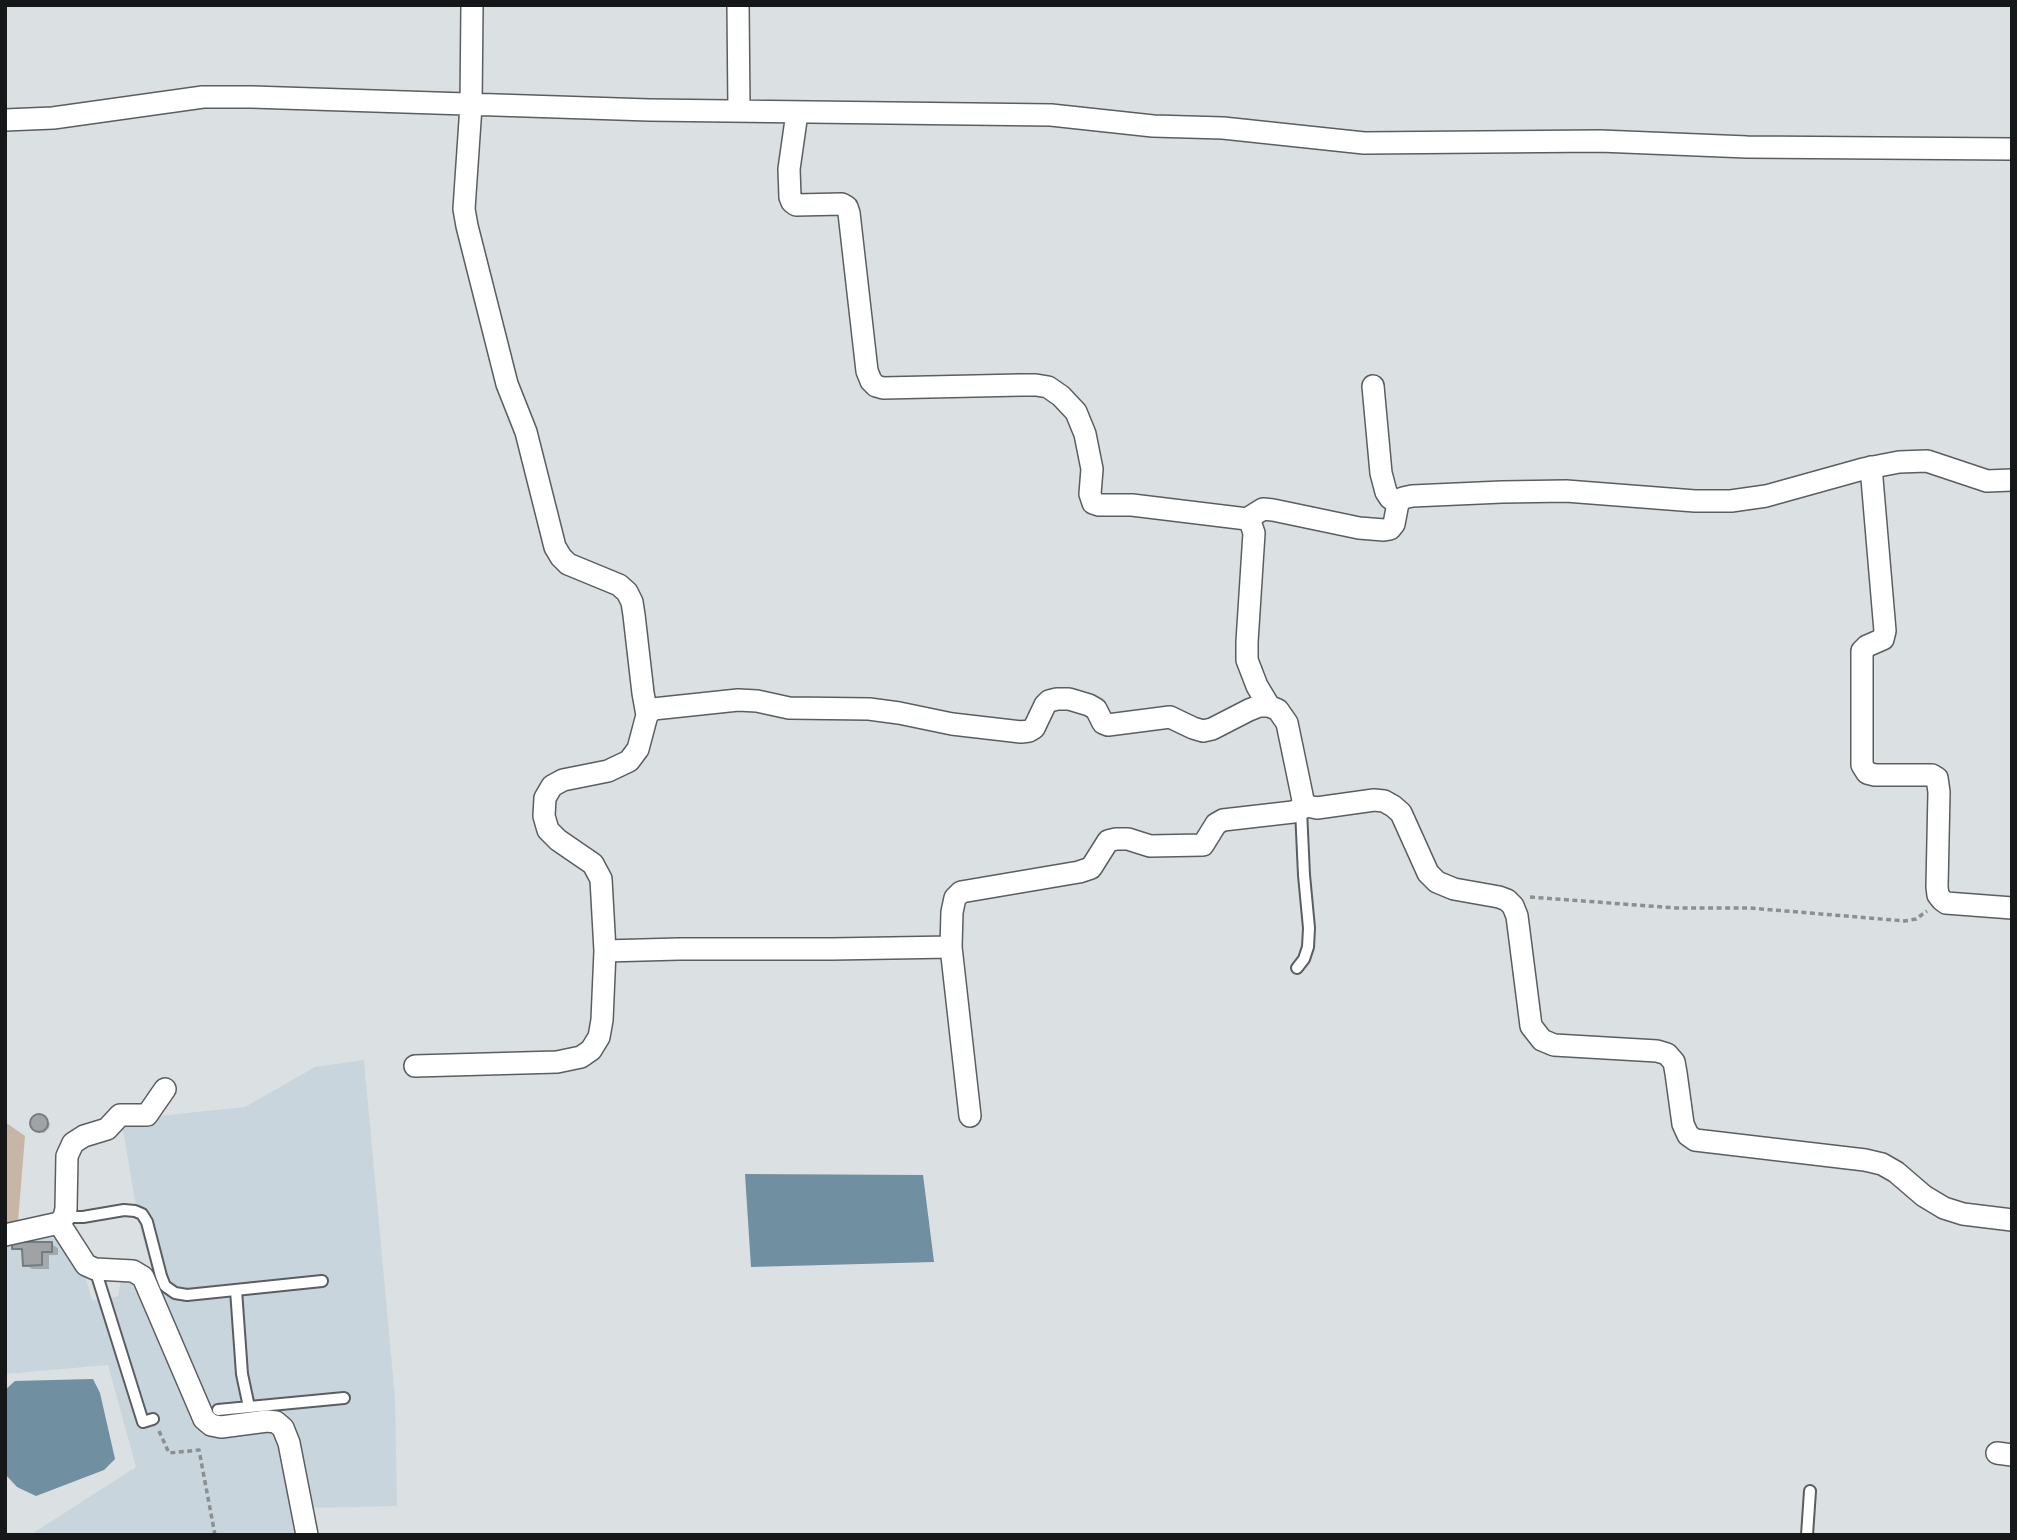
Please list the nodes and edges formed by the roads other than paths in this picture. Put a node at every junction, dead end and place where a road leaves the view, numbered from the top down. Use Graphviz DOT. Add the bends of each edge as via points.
graph roads {
  1 [pos="472,5"];
  2 [pos="738,5"];
  3 [pos="471,106"];
  4 [pos="739,110"];
  5 [pos="797,113"];
  6 [pos="5,120"];
  7 [pos="2012,149"];
  8 [pos="1373,386"];
  9 [pos="1871,467"];
  10 [pos="2012,480"];
  11 [pos="1398,503"];
  12 [pos="1248,519"];
  13 [pos="1269,706"];
  14 [pos="647,715"];
  15 [pos="1304,808"];
  16 [pos="2012,908"];
  17 [pos="951,947"];
  18 [pos="605,951"];
  19 [pos="1297,968"];
  20 [pos="415,1066"];
  21 [pos="165,1088"];
  22 [pos="970,1116"];
  23 [pos="62,1220"];
  24 [pos="2012,1220"];
  25 [pos="5,1235"];
  26 [pos="95,1269"];
  27 [pos="322,1281"];
  28 [pos="236,1290"];
  29 [pos="344,1398"];
  30 [pos="249,1407"];
  31 [pos="218,1410"];
  32 [pos="153,1419"];
  33 [pos="1811,1491"];
  34 [pos="307,1535"];
  35 [pos="1807,1535"];
  1 -- 3 [label="street"];
  2 -- 4 [label="street"];
  3 -- 4 [label="street"];
  3 -- 6 [label="street" via="203,97 64,117"];
  3 -- 14 [label="street" via="464,209 507,384 526,432 555,547 568,564 619,585 632,602"];
  4 -- 5 [label="street"];
  5 -- 7 [label="street" via="1051,115 1364,143 1600,141"];
  5 -- 12 [label="street" via="790,197 796,205 847,207 867,371 876,386 1048,387 1076,412 1085,434 1093,503"];
  8 -- 11 [label="street" via="1381,473 1386,492"];
  9 -- 10 [label="street" via="1927,461 1987,481"];
  9 -- 11 [label="street" via="1731,501 1566,491 1412,496"];
  9 -- 16 [label="street" via="1885,631 1883,639 1862,652 1862,765 1875,775 1937,778 1937,887 1942,900"];
  11 -- 12 [label="street" via="1394,524 1384,530 1263,509"];
  12 -- 13 [label="street" via="1254,533 1247,660"];
  13 -- 14 [label="street" via="1259,706 1203,731 1170,718 1108,725 1096,709 1069,699 1049,701 1034,728 1021,732 869,709 789,708 738,700 661,707"];
  13 -- 15 [label="street" via="1287,723"];
  14 -- 18 [label="street" via="638,749 629,761 608,771 563,780 552,786 545,798 548,830 593,864 601,879"];
  15 -- 17 [label="street" via="1223,820 1203,845 1150,846 1116,839 1108,841 1091,867 1079,872 961,892 952,912"];
  15 -- 19 [label="lane" via="1310,928 1308,947"];
  15 -- 24 [label="street" via="1384,801 1401,813 1428,873 1437,882 1507,900 1517,916 1535,1033 1553,1045 1667,1054 1674,1062 1683,1124 1695,1140 1882,1164 1944,1208"];
  17 -- 18 [label="street"];
  17 -- 22 [label="street"];
  18 -- 20 [label="street" via="599,1037 581,1057 546,1063"];
  21 -- 23 [label="street" via="147,1115 120,1115 107,1129 73,1143 67,1156"];
  23 -- 25 [label="street"];
  23 -- 26 [label="street" via="86,1265"];
  23 -- 28 [label="lane" via="135,1211 147,1222 165,1286 187,1295"];
  26 -- 32 [label="lane" via="143,1422"];
  26 -- 34 [label="street" via="133,1271 143,1277 211,1426 267,1421 284,1429"];
  27 -- 28 [label="lane"];
  28 -- 30 [label="lane"];
  29 -- 30 [label="lane"];
  30 -- 31 [label="lane"];
  33 -- 35 [label="lane"];
}
